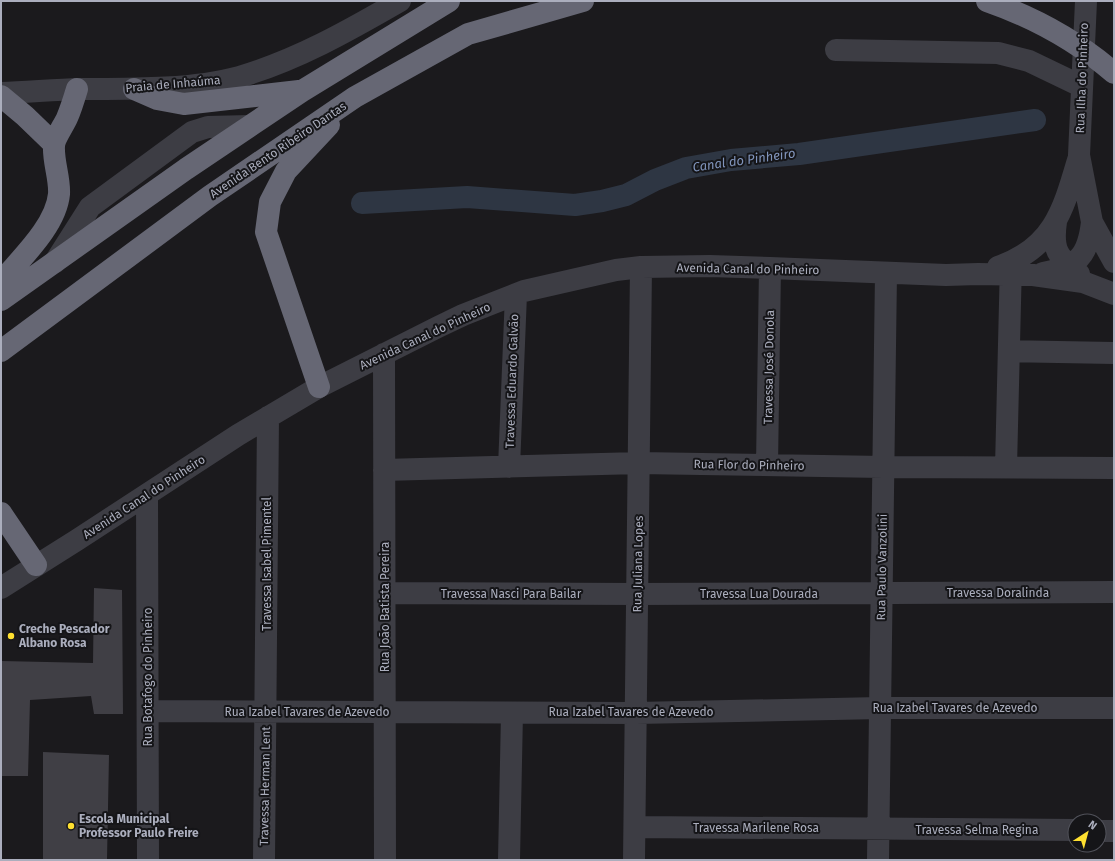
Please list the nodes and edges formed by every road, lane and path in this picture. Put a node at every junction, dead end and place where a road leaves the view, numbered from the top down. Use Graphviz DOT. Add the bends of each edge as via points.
graph roads {
  1 [pos="400,1"];
  2 [pos="448,1"];
  3 [pos="583,1"];
  4 [pos="987,1"];
  5 [pos="1086,1"];
  6 [pos="836,50"];
  7 [pos="1114,73"];
  8 [pos="1082,86"];
  9 [pos="77,89"];
  10 [pos="134,89"];
  11 [pos="302,91"];
  12 [pos="1,94"];
  13 [pos="356,97"];
  14 [pos="54,144"];
  15 [pos="1079,155"];
  16 [pos="1056,222"];
  17 [pos="1092,222"];
  18 [pos="1114,262"];
  19 [pos="1068,266"];
  20 [pos="641,267"];
  21 [pos="770,268"];
  22 [pos="1011,268"];
  23 [pos="886,273"];
  24 [pos="1033,275"];
  25 [pos="1,282"];
  26 [pos="1106,290"];
  27 [pos="516,294"];
  28 [pos="1,300"];
  29 [pos="1,351"];
  30 [pos="1009,351"];
  31 [pos="1114,353"];
  32 [pos="384,354"];
  33 [pos="320,387"];
  34 [pos="268,417"];
  35 [pos="639,463"];
  36 [pos="767,466"];
  37 [pos="509,467"];
  38 [pos="883,467"];
  39 [pos="1006,467"];
  40 [pos="1114,468"];
  41 [pos="384,470"];
  42 [pos="147,495"];
  43 [pos="1,514"];
  44 [pos="36,565"];
  45 [pos="1,588"];
  46 [pos="1114,592"];
  47 [pos="384,593"];
  48 [pos="881,593"];
  49 [pos="637,594"];
  50 [pos="880,708"];
  51 [pos="1114,708"];
  52 [pos="148,711"];
  53 [pos="266,712"];
  54 [pos="385,712"];
  55 [pos="512,713"];
  56 [pos="636,713"];
  57 [pos="635,827"];
  58 [pos="878,829"];
  59 [pos="1067,830"];
  60 [pos="148,860"];
  61 [pos="264,860"];
  62 [pos="385,860"];
  63 [pos="509,860"];
  64 [pos="634,860"];
  65 [pos="878,860"];
  1 -- 10 [label="street, Praia de Inhaúma" via="330,41 272,66 237,77 197,84"];
  2 -- 11 [label="highway"];
  3 -- 13 [label="highway, Avenida Bento Ribeiro Dantas" via="468,34"];
  4 -- 7 [label="highway, bridge" via="1068,38"];
  5 -- 8 [label="street, Rua Ilha do Pinheiro"];
  6 -- 8 [label="street" via="998,53 1029,61"];
  8 -- 15 [label="street, Rua Ilha do Pinheiro"];
  9 -- 10 [label="street, Praia de Inhaúma"];
  9 -- 12 [label="street, Praia de Inhaúma"];
  9 -- 14 [label="highway"];
  10 -- 11 [label="highway" via="157,99 184,104"];
  11 -- 28 [label="highway"];
  12 -- 14 [label="highway"];
  13 -- 29 [label="highway, Avenida Bento Ribeiro Dantas" via="210,196"];
  13 -- 33 [label="highway" via="286,171 270,202 266,232"];
  14 -- 25 [label="highway" via="59,193 56,209 31,247"];
  15 -- 16 [label="street, Rua Ilha do Pinheiro" via="1069,191"];
  15 -- 17 [label="street, Rua Ilha do Pinheiro"];
  16 -- 19 [label="street" via="1056,246"];
  16 -- 22 [label="street, Avenida Canal do Pinheiro" via="1045,238"];
  17 -- 18 [label="street, Rua Ilha do Pinheiro"];
  17 -- 19 [label="street" via="1085,251"];
  19 -- 24 [label="street"];
  19 -- 26 [label="street"];
  20 -- 21 [label="street, Avenida Canal do Pinheiro"];
  20 -- 27 [label="street, Avenida Canal do Pinheiro" via="587,276"];
  20 -- 35 [label="street, Rua Juliana Lopes"];
  21 -- 23 [label="street, Avenida Canal do Pinheiro"];
  21 -- 36 [label="street, Travessa José Donola"];
  22 -- 23 [label="street, Avenida Canal do Pinheiro" via="978,274"];
  22 -- 24 [label="street, Avenida Canal do Pinheiro"];
  22 -- 30 [label="street"];
  23 -- 38 [label="street, Rua Paulo Vanzolini"];
  24 -- 26 [label="street, Avenida Canal do Pinheiro" via="1065,278"];
  27 -- 32 [label="street, Avenida Canal do Pinheiro" via="463,315"];
  27 -- 37 [label="street, Travessa Eduardo Galvão"];
  30 -- 31 [label="street"];
  30 -- 39 [label="street"];
  32 -- 33 [label="street, Avenida Canal do Pinheiro"];
  32 -- 41 [label="street, Rua João Batista Pereira"];
  33 -- 34 [label="street, Avenida Canal do Pinheiro"];
  34 -- 42 [label="street, Avenida Canal do Pinheiro"];
  34 -- 53 [label="street, Travessa Isabel Pimentel"];
  35 -- 36 [label="street, Rua Flor do Pinheiro"];
  35 -- 37 [label="street, Rua Flor do Pinheiro"];
  35 -- 49 [label="street, Rua Juliana Lopes"];
  36 -- 38 [label="street, Rua Flor do Pinheiro"];
  37 -- 41 [label="street, Rua Flor do Pinheiro"];
  38 -- 39 [label="street, Rua Flor do Pinheiro"];
  38 -- 48 [label="street, Rua Paulo Vanzolini"];
  39 -- 40 [label="street, Rua Flor do Pinheiro"];
  41 -- 47 [label="street, Rua João Batista Pereira"];
  42 -- 44 [label="street, Avenida Canal do Pinheiro"];
  42 -- 52 [label="street, Rua Botafogo do Pinheiro"];
  43 -- 44 [label="highway"];
  44 -- 45 [label="street, Avenida Canal do Pinheiro"];
  46 -- 48 [label="street, Travessa Doralinda"];
  47 -- 49 [label="street, Travessa Nasci Para Bailar"];
  47 -- 54 [label="street, Rua João Batista Pereira"];
  48 -- 49 [label="street, Travessa Lua Dourada"];
  48 -- 50 [label="street, Rua Paulo Vanzolini"];
  49 -- 56 [label="street, Rua Juliana Lopes"];
  50 -- 51 [label="street, Rua Izabel Tavares de Azevedo"];
  50 -- 56 [label="street, Rua Izabel Tavares de Azevedo"];
  50 -- 58 [label="street, Rua Paulo Vanzolini"];
  52 -- 53 [label="street, Rua Izabel Tavares de Azevedo"];
  52 -- 60 [label="street, Rua Botafogo do Pinheiro"];
  53 -- 54 [label="street, Rua Izabel Tavares de Azevedo"];
  53 -- 61 [label="street, Travessa Herman Lent"];
  54 -- 55 [label="street, Rua Izabel Tavares de Azevedo"];
  54 -- 62 [label="street, Rua João Batista Pereira"];
  55 -- 56 [label="street, Rua Izabel Tavares de Azevedo"];
  55 -- 63 [label="street"];
  56 -- 57 [label="street, Rua Juliana Lopes"];
  57 -- 58 [label="street, Travessa Marilene Rosa"];
  57 -- 64 [label="street, Rua Juliana Lopes"];
  58 -- 59 [label="street, Travessa Selma Regina"];
  58 -- 65 [label="street, Rua Paulo Vanzolini"];
}
